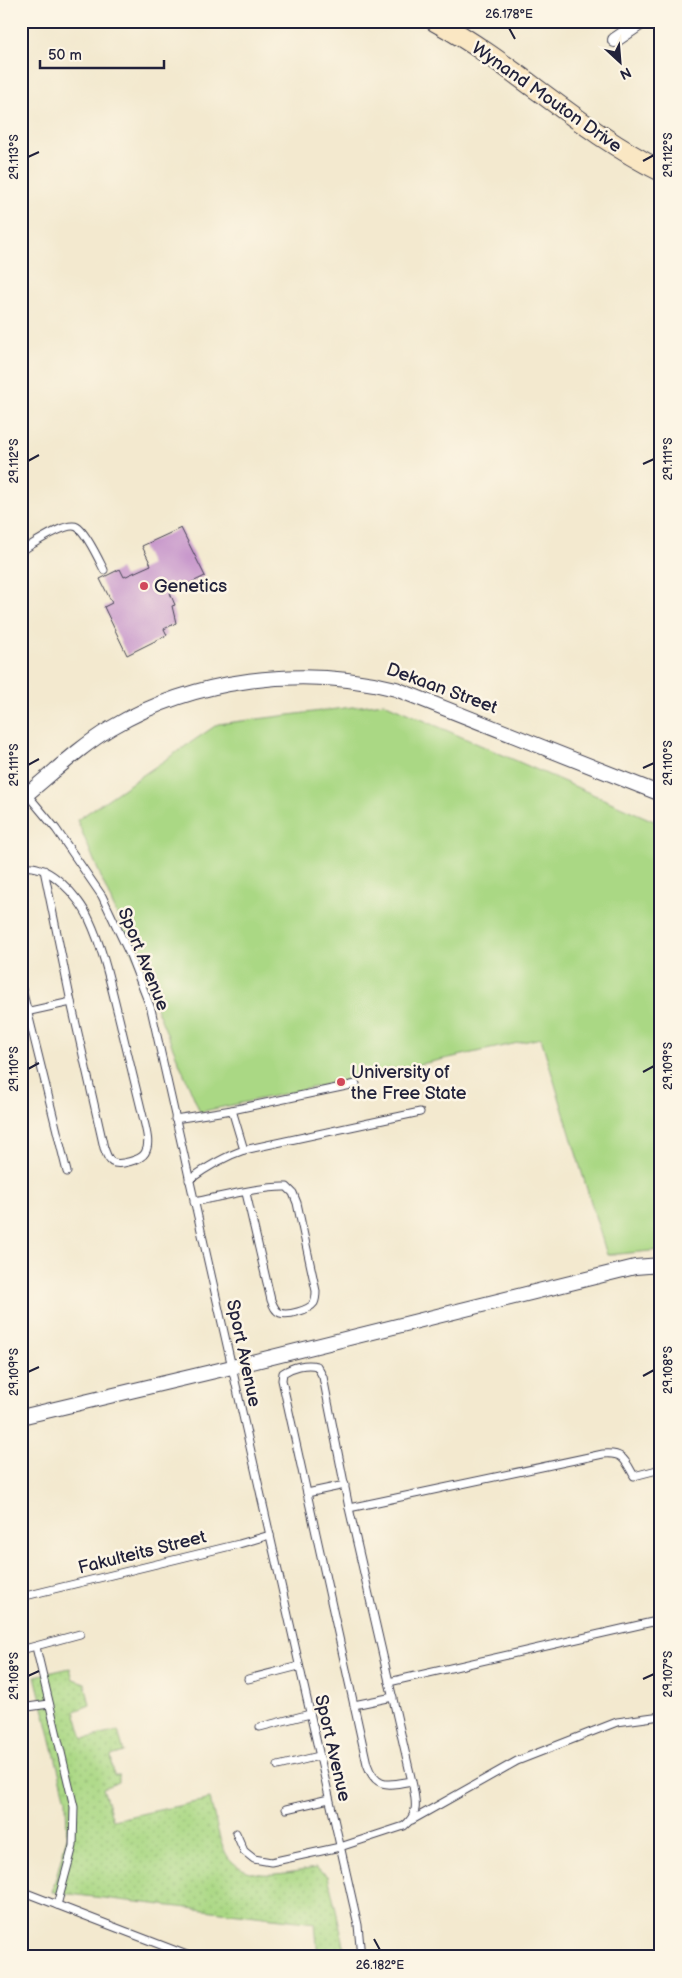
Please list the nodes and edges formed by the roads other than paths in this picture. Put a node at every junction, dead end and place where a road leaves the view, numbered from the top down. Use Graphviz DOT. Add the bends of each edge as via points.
graph roads {
  1 [pos="435,21"];
  2 [pos="644,21"];
  3 [pos="615,40"];
  4 [pos="661,171"];
  5 [pos="21,551"];
  6 [pos="104,570"];
  7 [pos="23,793"];
  8 [pos="661,794"];
  9 [pos="21,868"];
  10 [pos="44,870"];
  11 [pos="21,985"];
  12 [pos="71,1002"];
  13 [pos="25,1012"];
  14 [pos="356,1084"];
  15 [pos="232,1110"];
  16 [pos="420,1112"];
  17 [pos="176,1119"];
  18 [pos="244,1150"];
  19 [pos="67,1172"];
  20 [pos="189,1180"];
  21 [pos="246,1193"];
  22 [pos="194,1202"];
  23 [pos="661,1265"];
  24 [pos="232,1368"];
  25 [pos="21,1417"];
  26 [pos="661,1469"];
  27 [pos="345,1485"];
  28 [pos="307,1493"];
  29 [pos="349,1508"];
  30 [pos="270,1535"];
  31 [pos="21,1597"];
  32 [pos="661,1620"];
  33 [pos="80,1634"];
  34 [pos="36,1647"];
  35 [pos="21,1650"];
  36 [pos="299,1666"];
  37 [pos="248,1679"];
  38 [pos="390,1682"];
  39 [pos="393,1697"];
  40 [pos="49,1704"];
  41 [pos="354,1705"];
  42 [pos="21,1708"];
  43 [pos="310,1714"];
  44 [pos="661,1716"];
  45 [pos="260,1727"];
  46 [pos="319,1756"];
  47 [pos="278,1766"];
  48 [pos="412,1781"];
  49 [pos="329,1799"];
  50 [pos="286,1809"];
  51 [pos="412,1820"];
  52 [pos="236,1833"];
  53 [pos="340,1847"];
  54 [pos="21,1891"];
  55 [pos="57,1905"];
  56 [pos="192,1957"];
  57 [pos="361,1957"];
  1 -- 4 [label="street, Wynand Mouton Drive" via="632,156"];
  2 -- 3 [label="street"];
  5 -- 6 [label="lane" via="72,526 82,531"];
  7 -- 8 [label="street, Dekaan Street" via="110,728 178,698 252,680 326,677 367,681 396,689"];
  7 -- 17 [label="lane, Sport Avenue" via="67,844 102,896 130,955 151,1009"];
  9 -- 10 [label="lane"];
  10 -- 12 [label="lane"];
  10 -- 12 [label="lane" via="60,881 89,918 106,967 148,1138 144,1154 138,1158 118,1163 108,1158"];
  11 -- 13 [label="lane"];
  12 -- 13 [label="lane"];
  13 -- 19 [label="lane"];
  14 -- 15 [label="lane"];
  15 -- 17 [label="lane"];
  15 -- 18 [label="lane"];
  16 -- 18 [label="lane"];
  17 -- 20 [label="lane, Sport Avenue"];
  18 -- 20 [label="lane" via="208,1166"];
  20 -- 22 [label="lane, Sport Avenue"];
  21 -- 21 [label="lane" via="280,1187 287,1187 293,1193 316,1291 316,1299 307,1309 286,1314 274,1308"];
  21 -- 22 [label="lane"];
  22 -- 24 [label="lane, Sport Avenue"];
  23 -- 24 [label="street" via="635,1267"];
  24 -- 25 [label="street"];
  24 -- 30 [label="lane, Sport Avenue"];
  26 -- 29 [label="lane" via="634,1476 622,1456 603,1454"];
  27 -- 28 [label="lane"];
  27 -- 28 [label="lane" via="320,1371 311,1364 291,1368 283,1373 282,1380"];
  27 -- 29 [label="lane"];
  28 -- 41 [label="lane"];
  29 -- 38 [label="lane"];
  30 -- 31 [label="lane, Fakulteits Street"];
  30 -- 36 [label="lane, Sport Avenue"];
  32 -- 38 [label="lane"];
  33 -- 34 [label="lane"];
  34 -- 35 [label="lane"];
  34 -- 40 [label="lane"];
  36 -- 37 [label="lane"];
  36 -- 43 [label="lane, Sport Avenue"];
  38 -- 39 [label="lane"];
  39 -- 41 [label="lane"];
  39 -- 48 [label="lane"];
  40 -- 42 [label="lane"];
  40 -- 55 [label="lane" via="74,1807 73,1846"];
  41 -- 48 [label="lane" via="371,1776 389,1785"];
  43 -- 45 [label="lane"];
  43 -- 46 [label="lane, Sport Avenue"];
  44 -- 51 [label="lane" via="617,1722 517,1762"];
  46 -- 47 [label="lane"];
  46 -- 49 [label="lane, Sport Avenue"];
  48 -- 51 [label="lane" via="416,1810"];
  49 -- 50 [label="lane"];
  49 -- 53 [label="lane, Sport Avenue"];
  51 -- 53 [label="lane" via="404,1826"];
  52 -- 53 [label="lane" via="244,1851 254,1859 272,1862"];
  53 -- 57 [label="lane, Sport Avenue" via="358,1925"];
  54 -- 55 [label="lane"];
  55 -- 56 [label="lane"];
}
